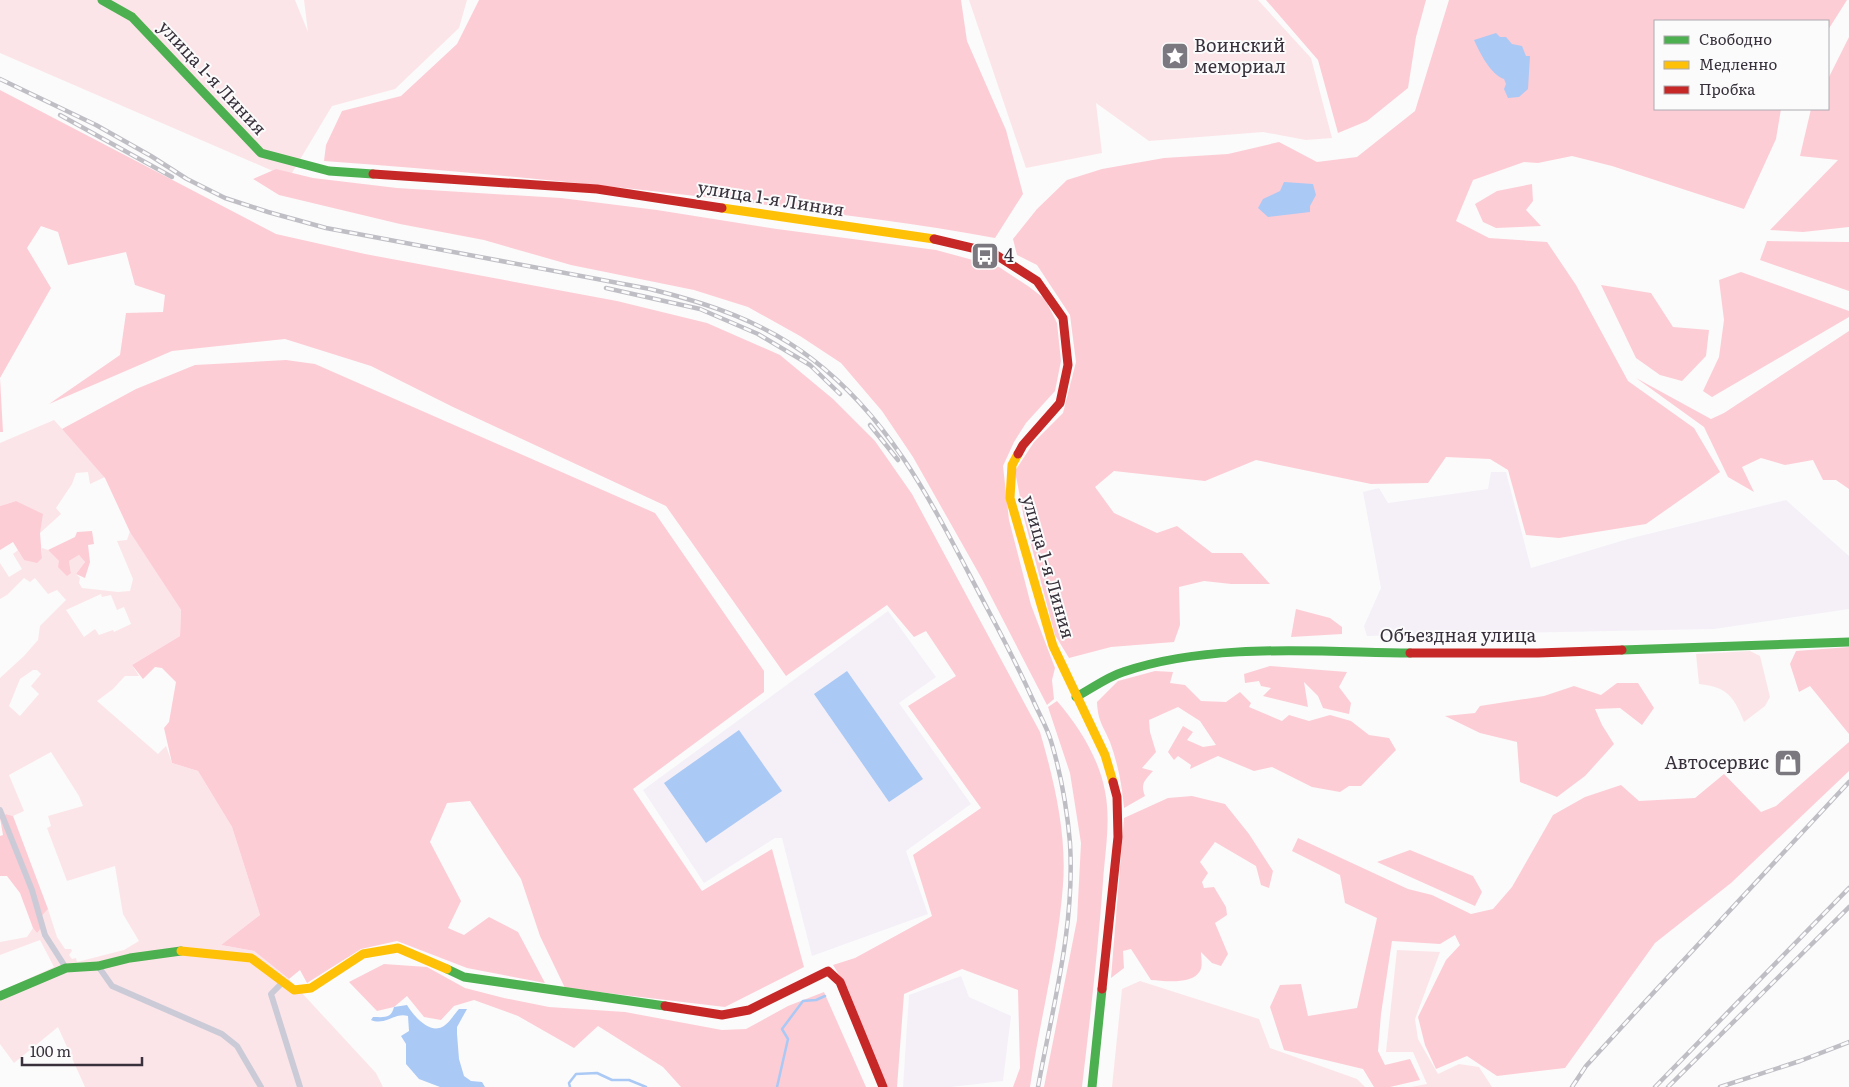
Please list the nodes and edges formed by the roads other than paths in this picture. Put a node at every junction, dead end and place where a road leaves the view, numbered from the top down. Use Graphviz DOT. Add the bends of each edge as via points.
graph roads {
  1 [pos="102,0"];
  2 [pos="1849,642"];
  3 [pos="1076,697"];
  4 [pos="0,810"];
  5 [pos="98,966"];
  6 [pos="66,968"];
  7 [pos="282,983"];
  8 [pos="0,996"];
  9 [pos="261,1087"];
  10 [pos="300,1087"];
  11 [pos="883,1087"];
  12 [pos="1092,1087"];
  1 -- 3 [label="street, улица 1-я Линия" via="132,17 261,153 329,170 597,189 938,240 993,253 1037,281 1063,318 1068,365 1060,403 1023,445 1012,465 1010,498 1053,646"];
  2 -- 3 [label="street, Объездная улица" via="1538,653 1222,652 1168,659 1121,672"];
  3 -- 12 [label="street, улица 1-я Линия" via="1105,756 1117,797 1118,837"];
  4 -- 6 [label="street" via="32,890 45,935"];
  5 -- 6 [label="street"];
  5 -- 7 [label="street" via="184,951 215,953 251,958"];
  5 -- 9 [label="street" via="112,986 222,1034 237,1046"];
  6 -- 8 [label="street"];
  7 -- 10 [label="street" via="271,994"];
  7 -- 11 [label="street" via="294,990 311,988 363,954 398,948 464,977 722,1015 748,1010 828,971 840,982"];
}
